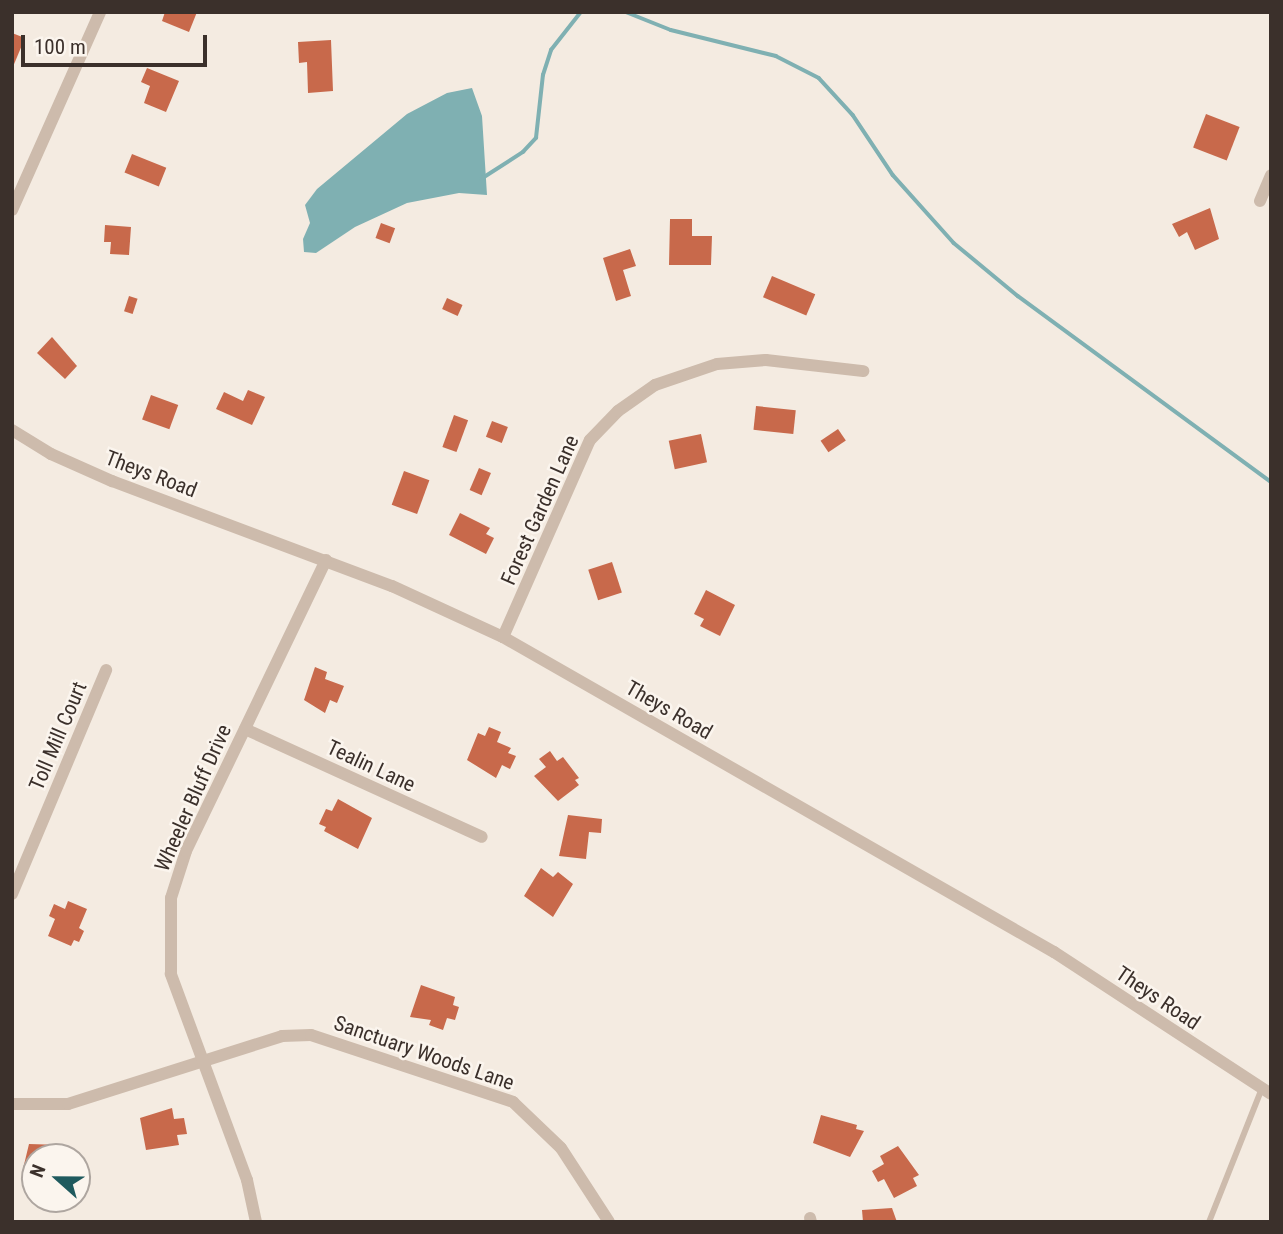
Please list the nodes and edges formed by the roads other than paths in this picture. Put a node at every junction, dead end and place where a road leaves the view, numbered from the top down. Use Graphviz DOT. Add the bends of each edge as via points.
graph roads {
  1 [pos="100,12"];
  2 [pos="1271,175"];
  3 [pos="1260,201"];
  4 [pos="12,210"];
  5 [pos="863,371"];
  6 [pos="12,430"];
  7 [pos="326,560"];
  8 [pos="503,637"];
  9 [pos="106,670"];
  10 [pos="245,729"];
  11 [pos="482,837"];
  12 [pos="12,894"];
  13 [pos="203,1063"];
  14 [pos="1267,1091"];
  15 [pos="12,1104"];
  16 [pos="256,1222"];
  17 [pos="609,1222"];
  18 [pos="1209,1222"];
  1 -- 4 [label="street"];
  2 -- 3 [label="street"];
  5 -- 8 [label="street, Forest Garden Lane" via="766,360 724,363 655,385 618,411 590,440"];
  6 -- 7 [label="street, Theys Road" via="111,481"];
  7 -- 8 [label="street, Theys Road"];
  7 -- 10 [label="street, Wheeler Bluff Drive"];
  8 -- 14 [label="street, Theys Road" via="1054,952"];
  9 -- 12 [label="street, Toll Mill Court"];
  10 -- 11 [label="street, Tealin Lane"];
  10 -- 13 [label="street, Wheeler Bluff Drive" via="186,851 171,898 171,974"];
  13 -- 15 [label="street, Sanctuary Woods Lane" via="68,1104"];
  13 -- 16 [label="street, Wheeler Bluff Drive" via="247,1180"];
  13 -- 17 [label="street, Sanctuary Woods Lane" via="282,1036 311,1035 490,1092 538,1122"];
  14 -- 18 [label="lane"];
}
